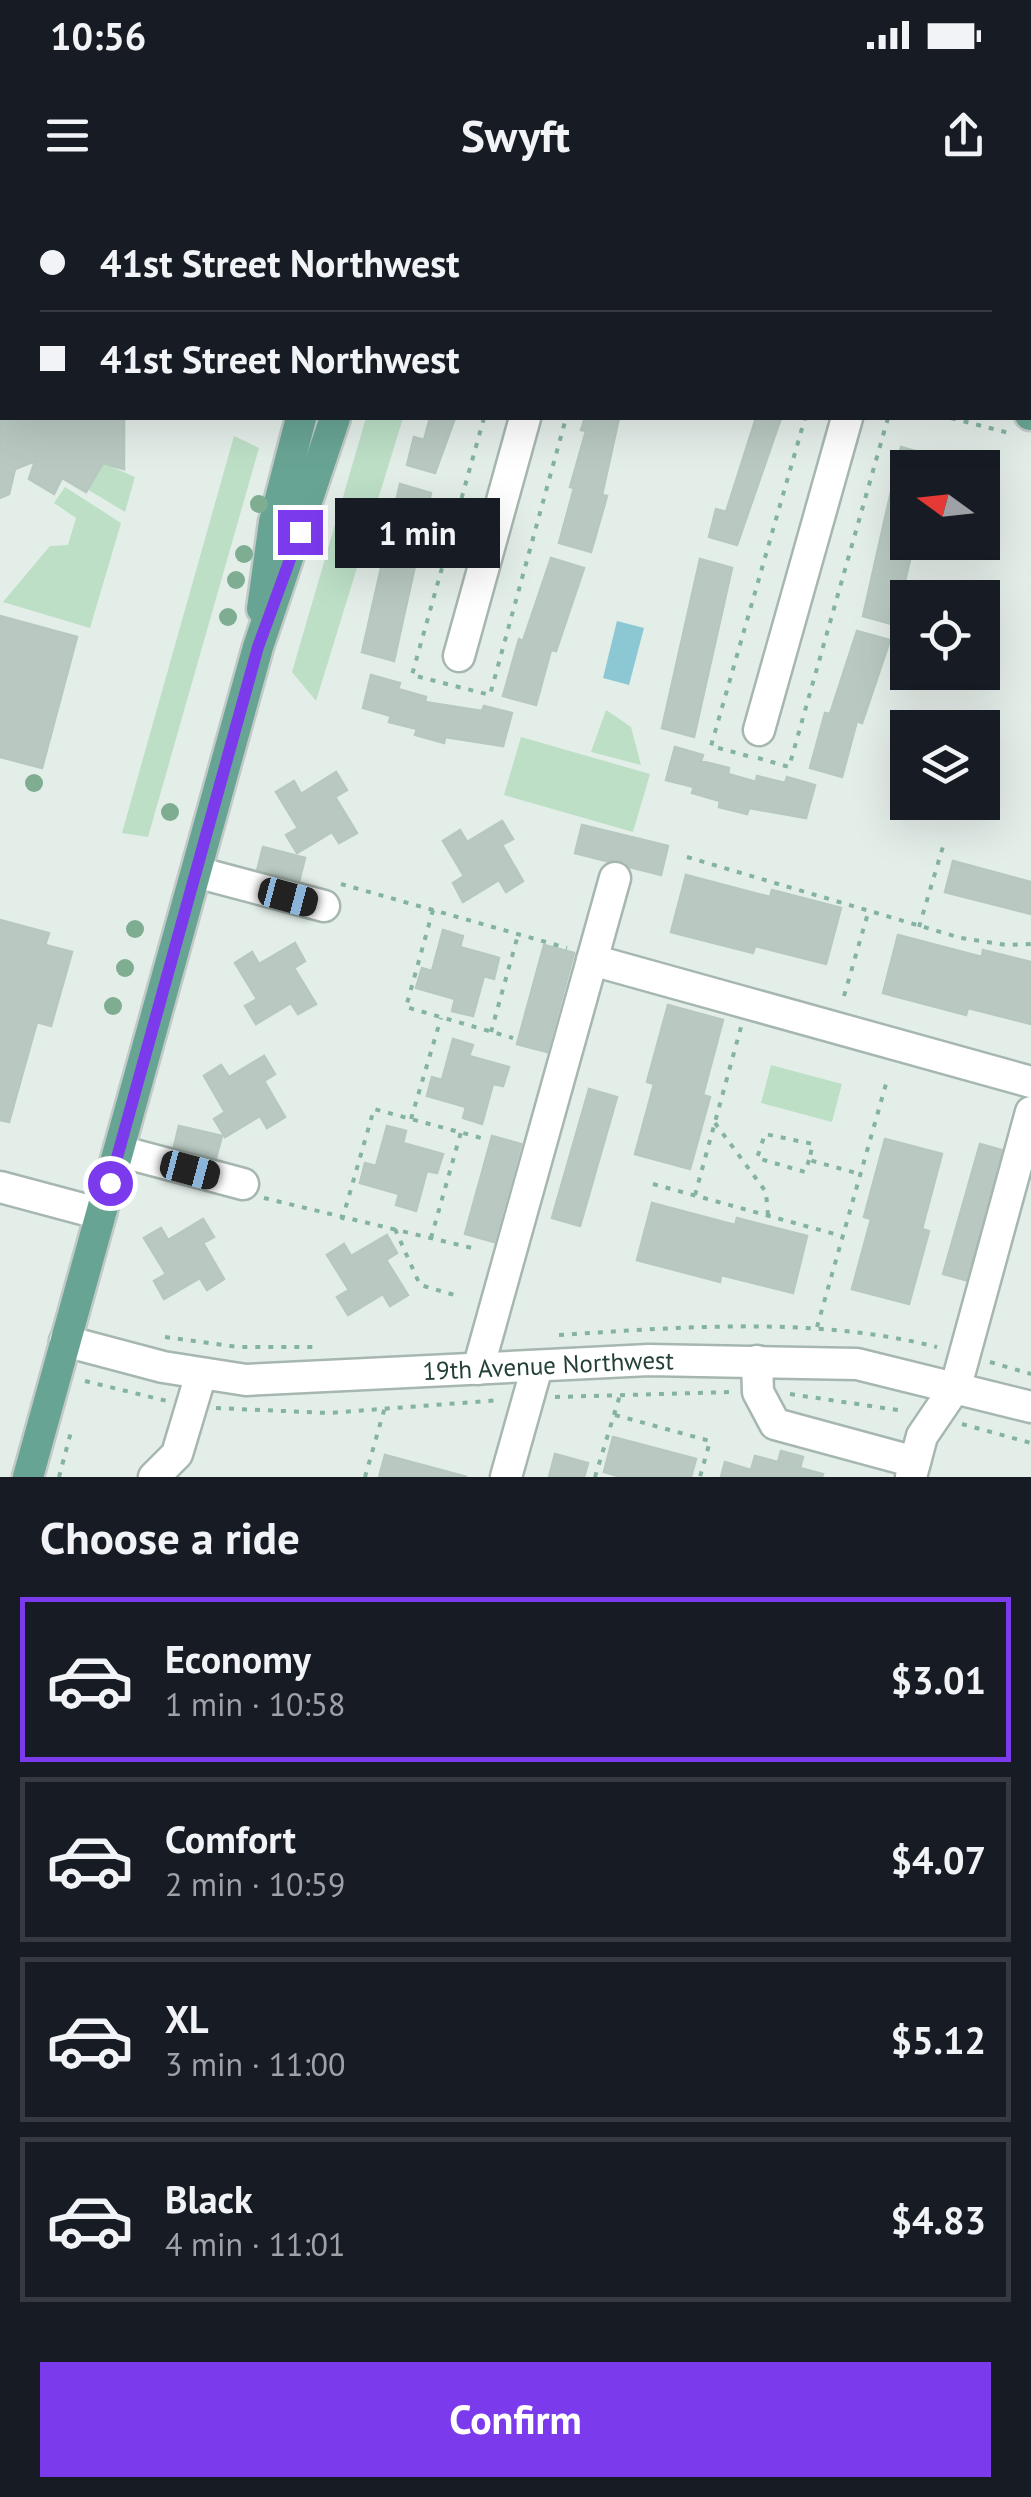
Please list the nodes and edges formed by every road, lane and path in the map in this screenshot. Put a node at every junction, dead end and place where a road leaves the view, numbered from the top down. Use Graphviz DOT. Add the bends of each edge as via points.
graph roads {
  1 [pos="301,420"];
  2 [pos="335,420"];
  3 [pos="524,420"];
  4 [pos="847,420"];
  5 [pos="988,420"];
  6 [pos="1025,422"];
  7 [pos="258,647"];
  8 [pos="460,656"];
  9 [pos="759,730"];
  10 [pos="944,843"];
  11 [pos="687,857"];
  12 [pos="196,872"];
  13 [pos="615,878"];
  14 [pos="330,894"];
  15 [pos="432,910"];
  16 [pos="868,913"];
  17 [pos="920,927"];
  18 [pos="518,934"];
  19 [pos="1031,944"];
  20 [pos="582,954"];
  21 [pos="844,996"];
  22 [pos="748,1003"];
  23 [pos="441,1018"];
  24 [pos="491,1032"];
  25 [pos="514,1038"];
  26 [pos="1031,1082"];
  27 [pos="886,1084"];
  28 [pos="1031,1112"];
  29 [pos="411,1119"];
  30 [pos="715,1123"];
  31 [pos="461,1132"];
  32 [pos="485,1139"];
  33 [pos="119,1151"];
  34 [pos="809,1160"];
  35 [pos="860,1174"];
  36 [pos="242,1184"];
  37 [pos="653,1184"];
  38 [pos="0,1187"];
  39 [pos="695,1196"];
  40 [pos="101,1214"];
  41 [pos="768,1216"];
  42 [pos="342,1220"];
  43 [pos="395,1230"];
  44 [pos="842,1236"];
  45 [pos="431,1238"];
  46 [pos="472,1248"];
  47 [pos="458,1296"];
  48 [pos="817,1327"];
  49 [pos="555,1335"];
  50 [pos="164,1337"];
  51 [pos="65,1341"];
  52 [pos="322,1347"];
  53 [pos="965,1355"];
  54 [pos="757,1361"];
  55 [pos="537,1366"];
  56 [pos="478,1369"];
  57 [pos="201,1374"];
  58 [pos="1031,1374"];
  59 [pos="956,1386"];
  60 [pos="758,1392"];
  61 [pos="620,1395"];
  62 [pos="527,1398"];
  63 [pos="1031,1407"];
  64 [pos="886,1408"];
  65 [pos="615,1415"];
  66 [pos="913,1470"];
  67 [pos="28,1477"];
  68 [pos="154,1477"];
  69 [pos="366,1477"];
  70 [pos="506,1477"];
  71 [pos="595,1477"];
  72 [pos="700,1477"];
  1 -- 7 [label="main road" via="266,569"];
  2 -- 7 [label="main road"];
  3 -- 8 [label="street"];
  4 -- 9 [label="street"];
  5 -- 6 [label="path"];
  7 -- 12 [label="main road"];
  10 -- 17 [label="path"];
  11 -- 16 [label="path"];
  12 -- 14 [label="street"];
  12 -- 33 [label="main road"];
  13 -- 20 [label="street"];
  14 -- 15 [label="path"];
  15 -- 18 [label="path"];
  15 -- 23 [label="path" via="406,1008"];
  16 -- 17 [label="path"];
  16 -- 21 [label="path"];
  17 -- 19 [label="path" via="1006,946"];
  18 -- 20 [label="path"];
  18 -- 24 [label="path"];
  20 -- 22 [label="street"];
  20 -- 56 [label="street"];
  22 -- 26 [label="street"];
  22 -- 30 [label="path"];
  23 -- 24 [label="path"];
  23 -- 29 [label="path"];
  24 -- 25 [label="path"];
  27 -- 35 [label="path"];
  28 -- 53 [label="street"];
  29 -- 31 [label="path"];
  29 -- 42 [label="path" via="374,1109"];
  30 -- 39 [label="path"];
  30 -- 41 [label="path" via="766,1192"];
  31 -- 32 [label="path"];
  31 -- 45 [label="path"];
  33 -- 36 [label="street"];
  33 -- 40 [label="main road"];
  34 -- 34 [label="path" via="813,1144 764,1134 757,1158 805,1172"];
  34 -- 35 [label="path"];
  35 -- 44 [label="path"];
  36 -- 42 [label="path" via="244,1193"];
  37 -- 39 [label="path"];
  38 -- 40 [label="street"];
  39 -- 41 [label="path"];
  40 -- 51 [label="main road"];
  41 -- 44 [label="path"];
  42 -- 43 [label="path"];
  43 -- 45 [label="path"];
  43 -- 47 [label="path" via="420,1285"];
  44 -- 48 [label="path"];
  45 -- 46 [label="path"];
  48 -- 49 [label="path"];
  48 -- 53 [label="path" via="875,1332"];
  50 -- 52 [label="path" via="238,1347"];
  51 -- 57 [label="street, 19th Avenue Northwest"];
  51 -- 67 [label="main road"];
  53 -- 58 [label="path"];
  53 -- 59 [label="street"];
  54 -- 55 [label="street, 19th Avenue Northwest"];
  54 -- 59 [label="street, 19th Avenue Northwest" via="870,1366"];
  54 -- 60 [label="street"];
  55 -- 56 [label="street, 19th Avenue Northwest"];
  55 -- 62 [label="street"];
  56 -- 57 [label="street, 19th Avenue Northwest" via="294,1381"];
  57 -- 68 [label="street" via="177,1454"];
  59 -- 63 [label="street, 19th Avenue Northwest"];
  59 -- 66 [label="street" via="922,1436"];
  60 -- 61 [label="path"];
  60 -- 64 [label="path"];
  60 -- 66 [label="street" via="774,1424"];
  61 -- 62 [label="path"];
  61 -- 65 [label="path"];
  62 -- 69 [label="path" via="385,1407"];
  62 -- 70 [label="street"];
  65 -- 71 [label="path"];
  65 -- 72 [label="path" via="710,1441"];
}
